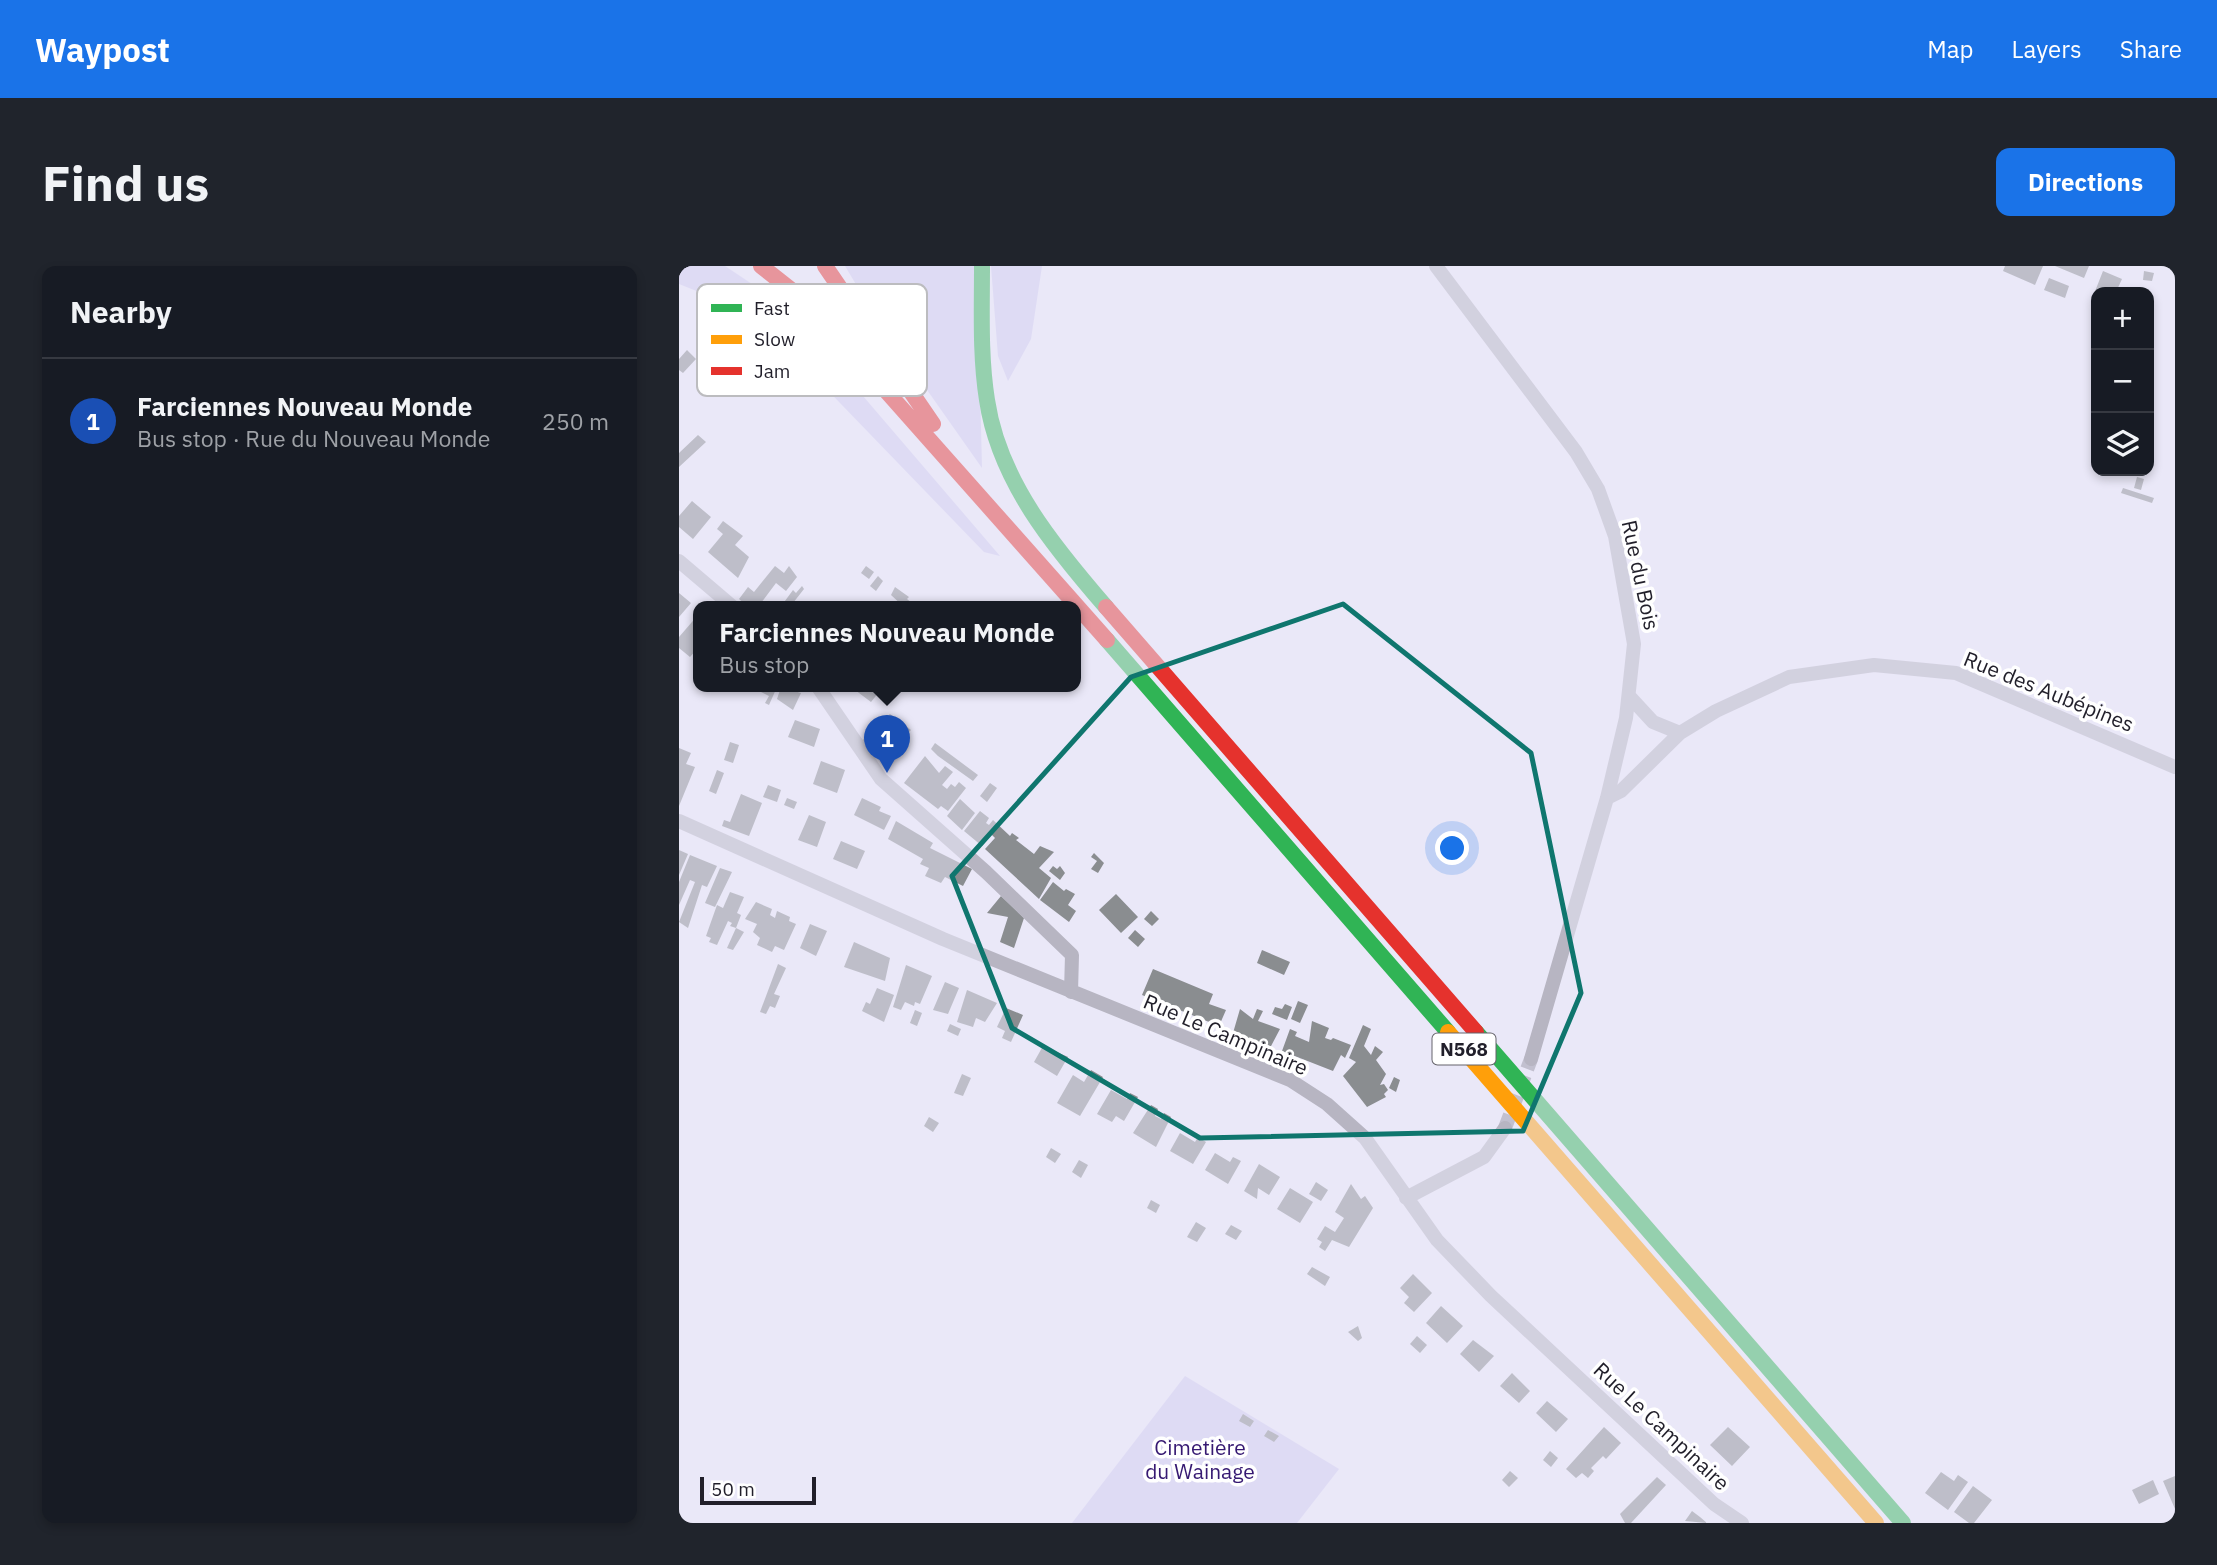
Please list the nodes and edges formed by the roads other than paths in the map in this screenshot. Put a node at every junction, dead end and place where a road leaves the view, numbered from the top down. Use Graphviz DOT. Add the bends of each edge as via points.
graph roads {
  1 [pos="761,266"];
  2 [pos="825,266"];
  3 [pos="982,266"];
  4 [pos="1436,266"];
  5 [pos="783,284"];
  6 [pos="837,284"];
  7 [pos="888,396"];
  8 [pos="914,396"];
  9 [pos="1013,532"];
  10 [pos="679,561"];
  11 [pos="726,601"];
  12 [pos="1073,601"];
  13 [pos="1081,611"];
  14 [pos="821,692"];
  15 [pos="1629,696"];
  16 [pos="1681,733"];
  17 [pos="2175,767"];
  18 [pos="1607,799"];
  19 [pos="679,821"];
  20 [pos="1072,992"];
  21 [pos="1531,1059"];
  22 [pos="1505,1128"];
  23 [pos="1406,1198"];
  24 [pos="1742,1523"];
  25 [pos="1876,1523"];
  26 [pos="1903,1523"];
  1 -- 5 [label="highway"];
  2 -- 6 [label="highway"];
  3 -- 26 [label="highway, N568" via="986,386 1001,456 1037,522"];
  4 -- 15 [label="street, Rue du Bois" via="1576,452 1598,489 1615,537 1628,599 1634,644"];
  7 -- 9 [label="highway"];
  8 -- 9 [label="highway"];
  9 -- 12 [label="highway, N568"];
  10 -- 11 [label="street"];
  13 -- 25 [label="highway, N568"];
  14 -- 20 [label="street" via="881,779 1072,955"];
  15 -- 16 [label="street" via="1653,722"];
  15 -- 18 [label="street, Rue du Bois"];
  16 -- 17 [label="street, Rue des Aubépines" via="1789,677 1874,665 1956,673"];
  16 -- 18 [label="street, Rue des Aubépines"];
  18 -- 21 [label="street, Rue du Bois"];
  19 -- 20 [label="street, Rue Le Campinaire"];
  20 -- 23 [label="street, Rue Le Campinaire" via="1290,1080 1328,1104 1365,1138"];
  22 -- 23 [label="street" via="1484,1157"];
  23 -- 24 [label="street, Rue Le Campinaire" via="1437,1240 1491,1296 1714,1504"];
}
